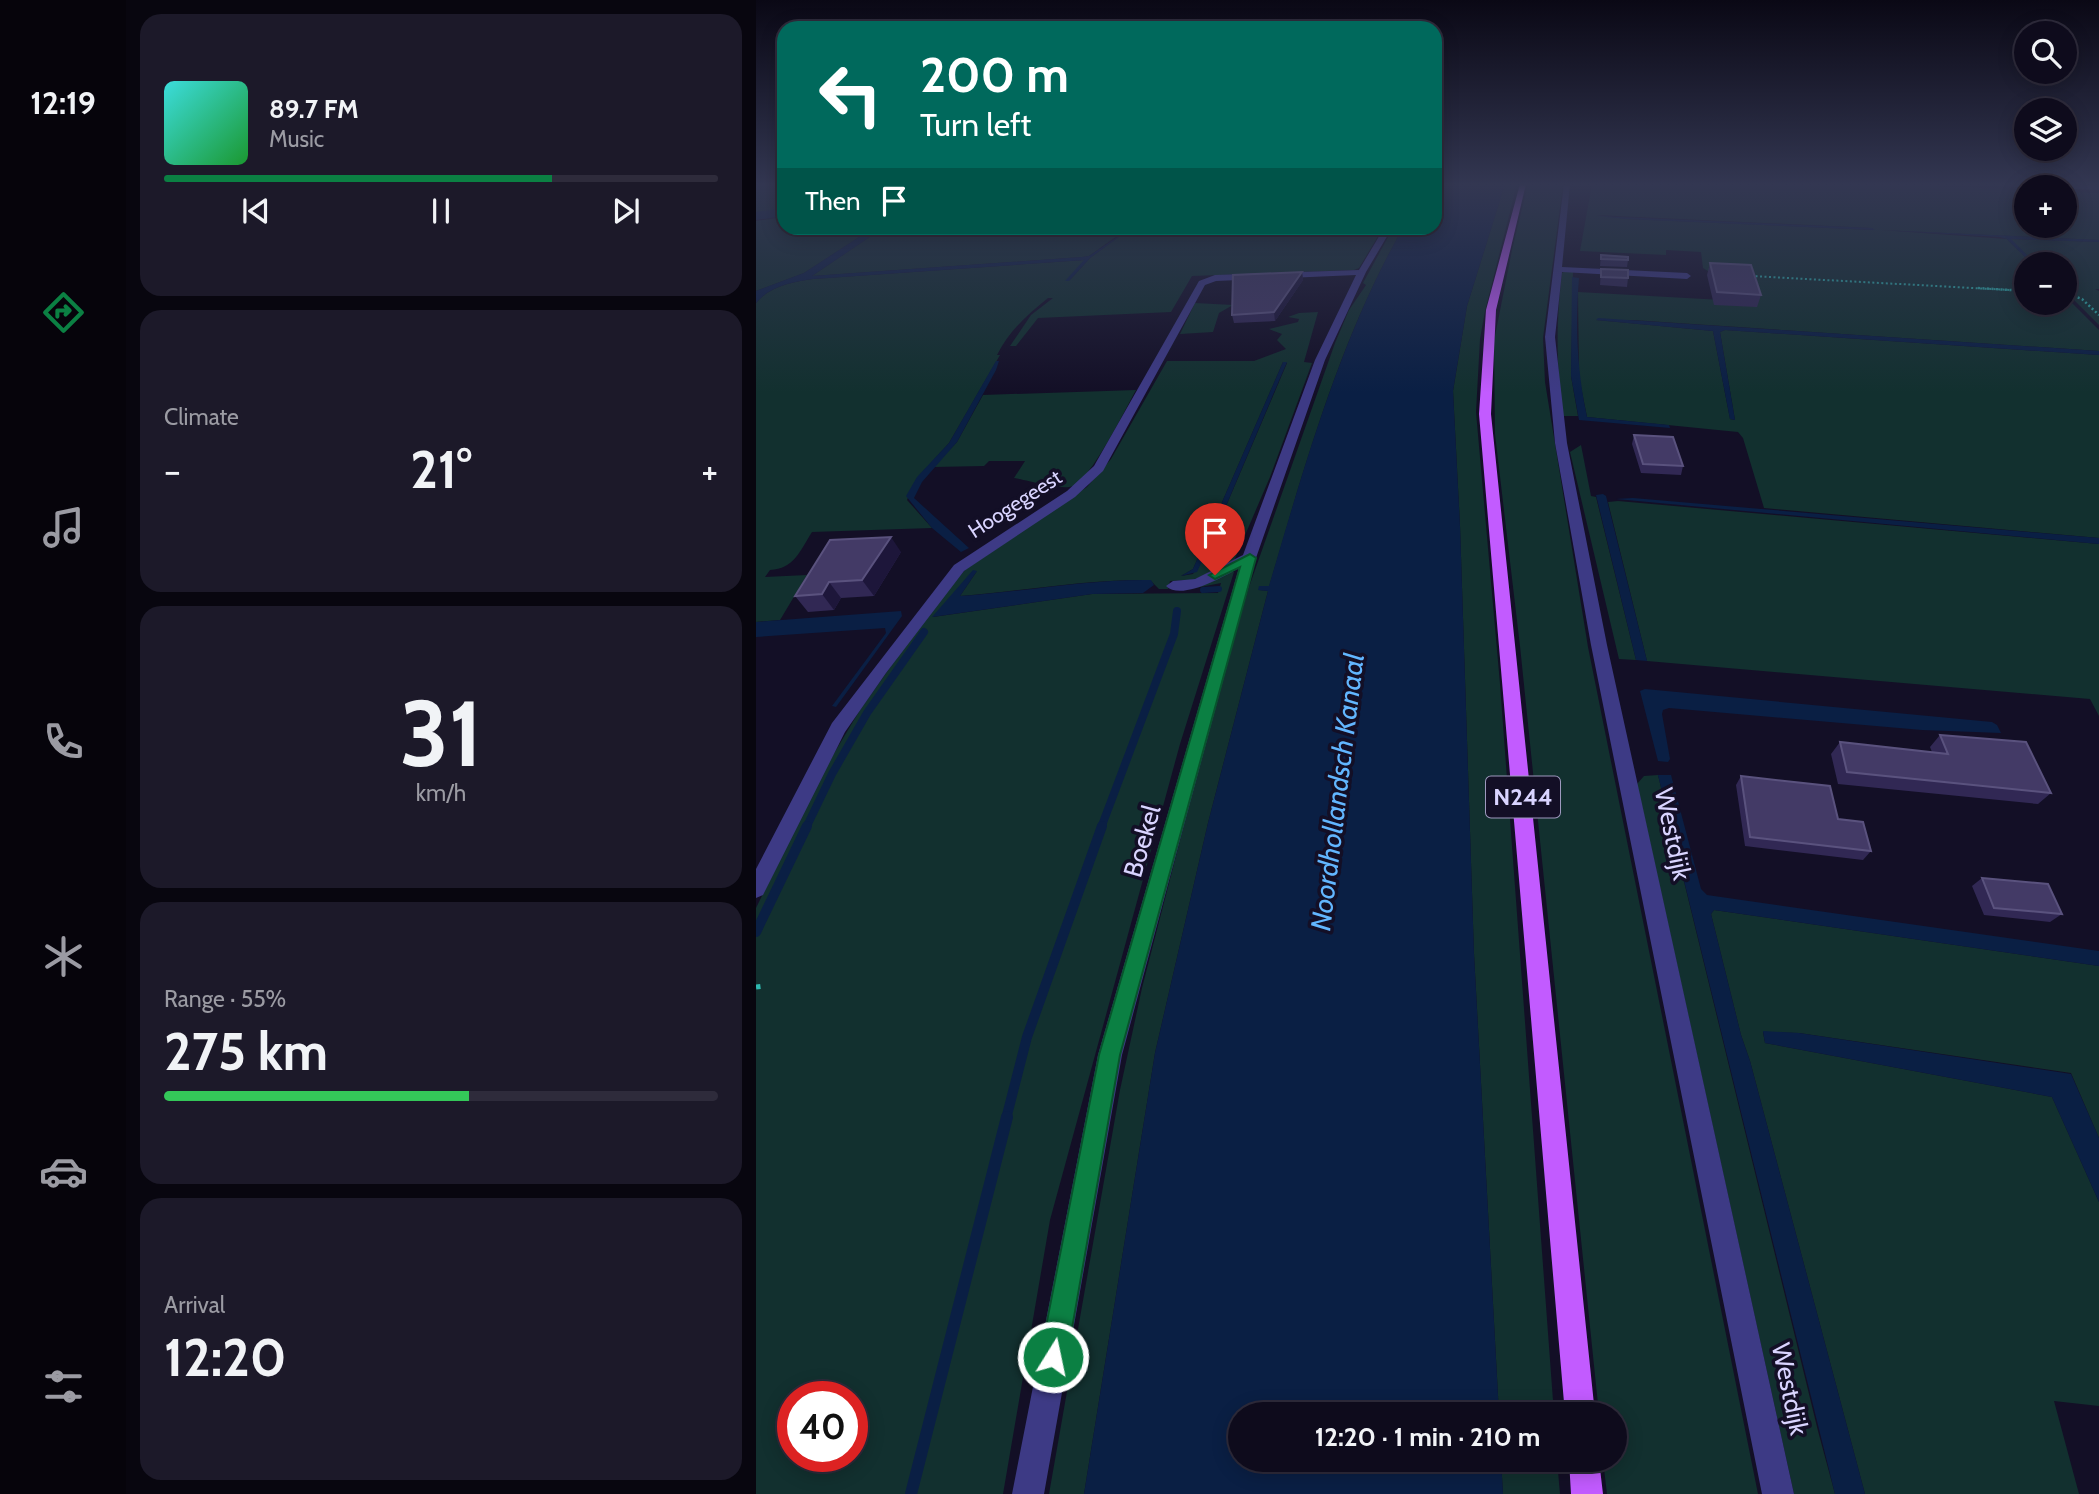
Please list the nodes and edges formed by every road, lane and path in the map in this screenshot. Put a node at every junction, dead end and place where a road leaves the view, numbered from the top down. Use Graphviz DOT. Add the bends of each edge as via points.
graph roads {
  1 [pos="1373,254"];
  2 [pos="1505,254"];
  3 [pos="1560,254"];
  4 [pos="1558,269"];
  5 [pos="1362,272"];
  6 [pos="1741,275"];
  7 [pos="1687,276"];
  8 [pos="2014,290"];
  9 [pos="2077,297"];
  10 [pos="2099,315"];
  11 [pos="1250,558"];
  12 [pos="1174,586"];
  13 [pos="756,889"];
  14 [pos="764,986"];
  15 [pos="756,987"];
  16 [pos="1579,1402"];
  17 [pos="1585,1472"];
  18 [pos="1028,1494"];
  19 [pos="1587,1494"];
  20 [pos="1778,1494"];
  1 -- 5 [label="street, Boekel"];
  2 -- 16 [label="main road, N244" via="1490,310 1485,414"];
  3 -- 4 [label="street, Westdijk"];
  4 -- 7 [label="street"];
  4 -- 20 [label="street, Westdijk" via="1550,337 1561,443 1601,656"];
  5 -- 11 [label="street, Boekel" via="1320,360"];
  5 -- 13 [label="street, Hoogegeest" via="1215,278 1202,283 1099,468 1071,494 958,568 887,660 838,728"];
  6 -- 8 [label="path"];
  9 -- 10 [label="path"];
  11 -- 12 [label="street" via="1198,583"];
  11 -- 18 [label="street, Boekel" via="1110,1055"];
  14 -- 15 [label="path"];
  17 -- 19 [label="main road"];
}
